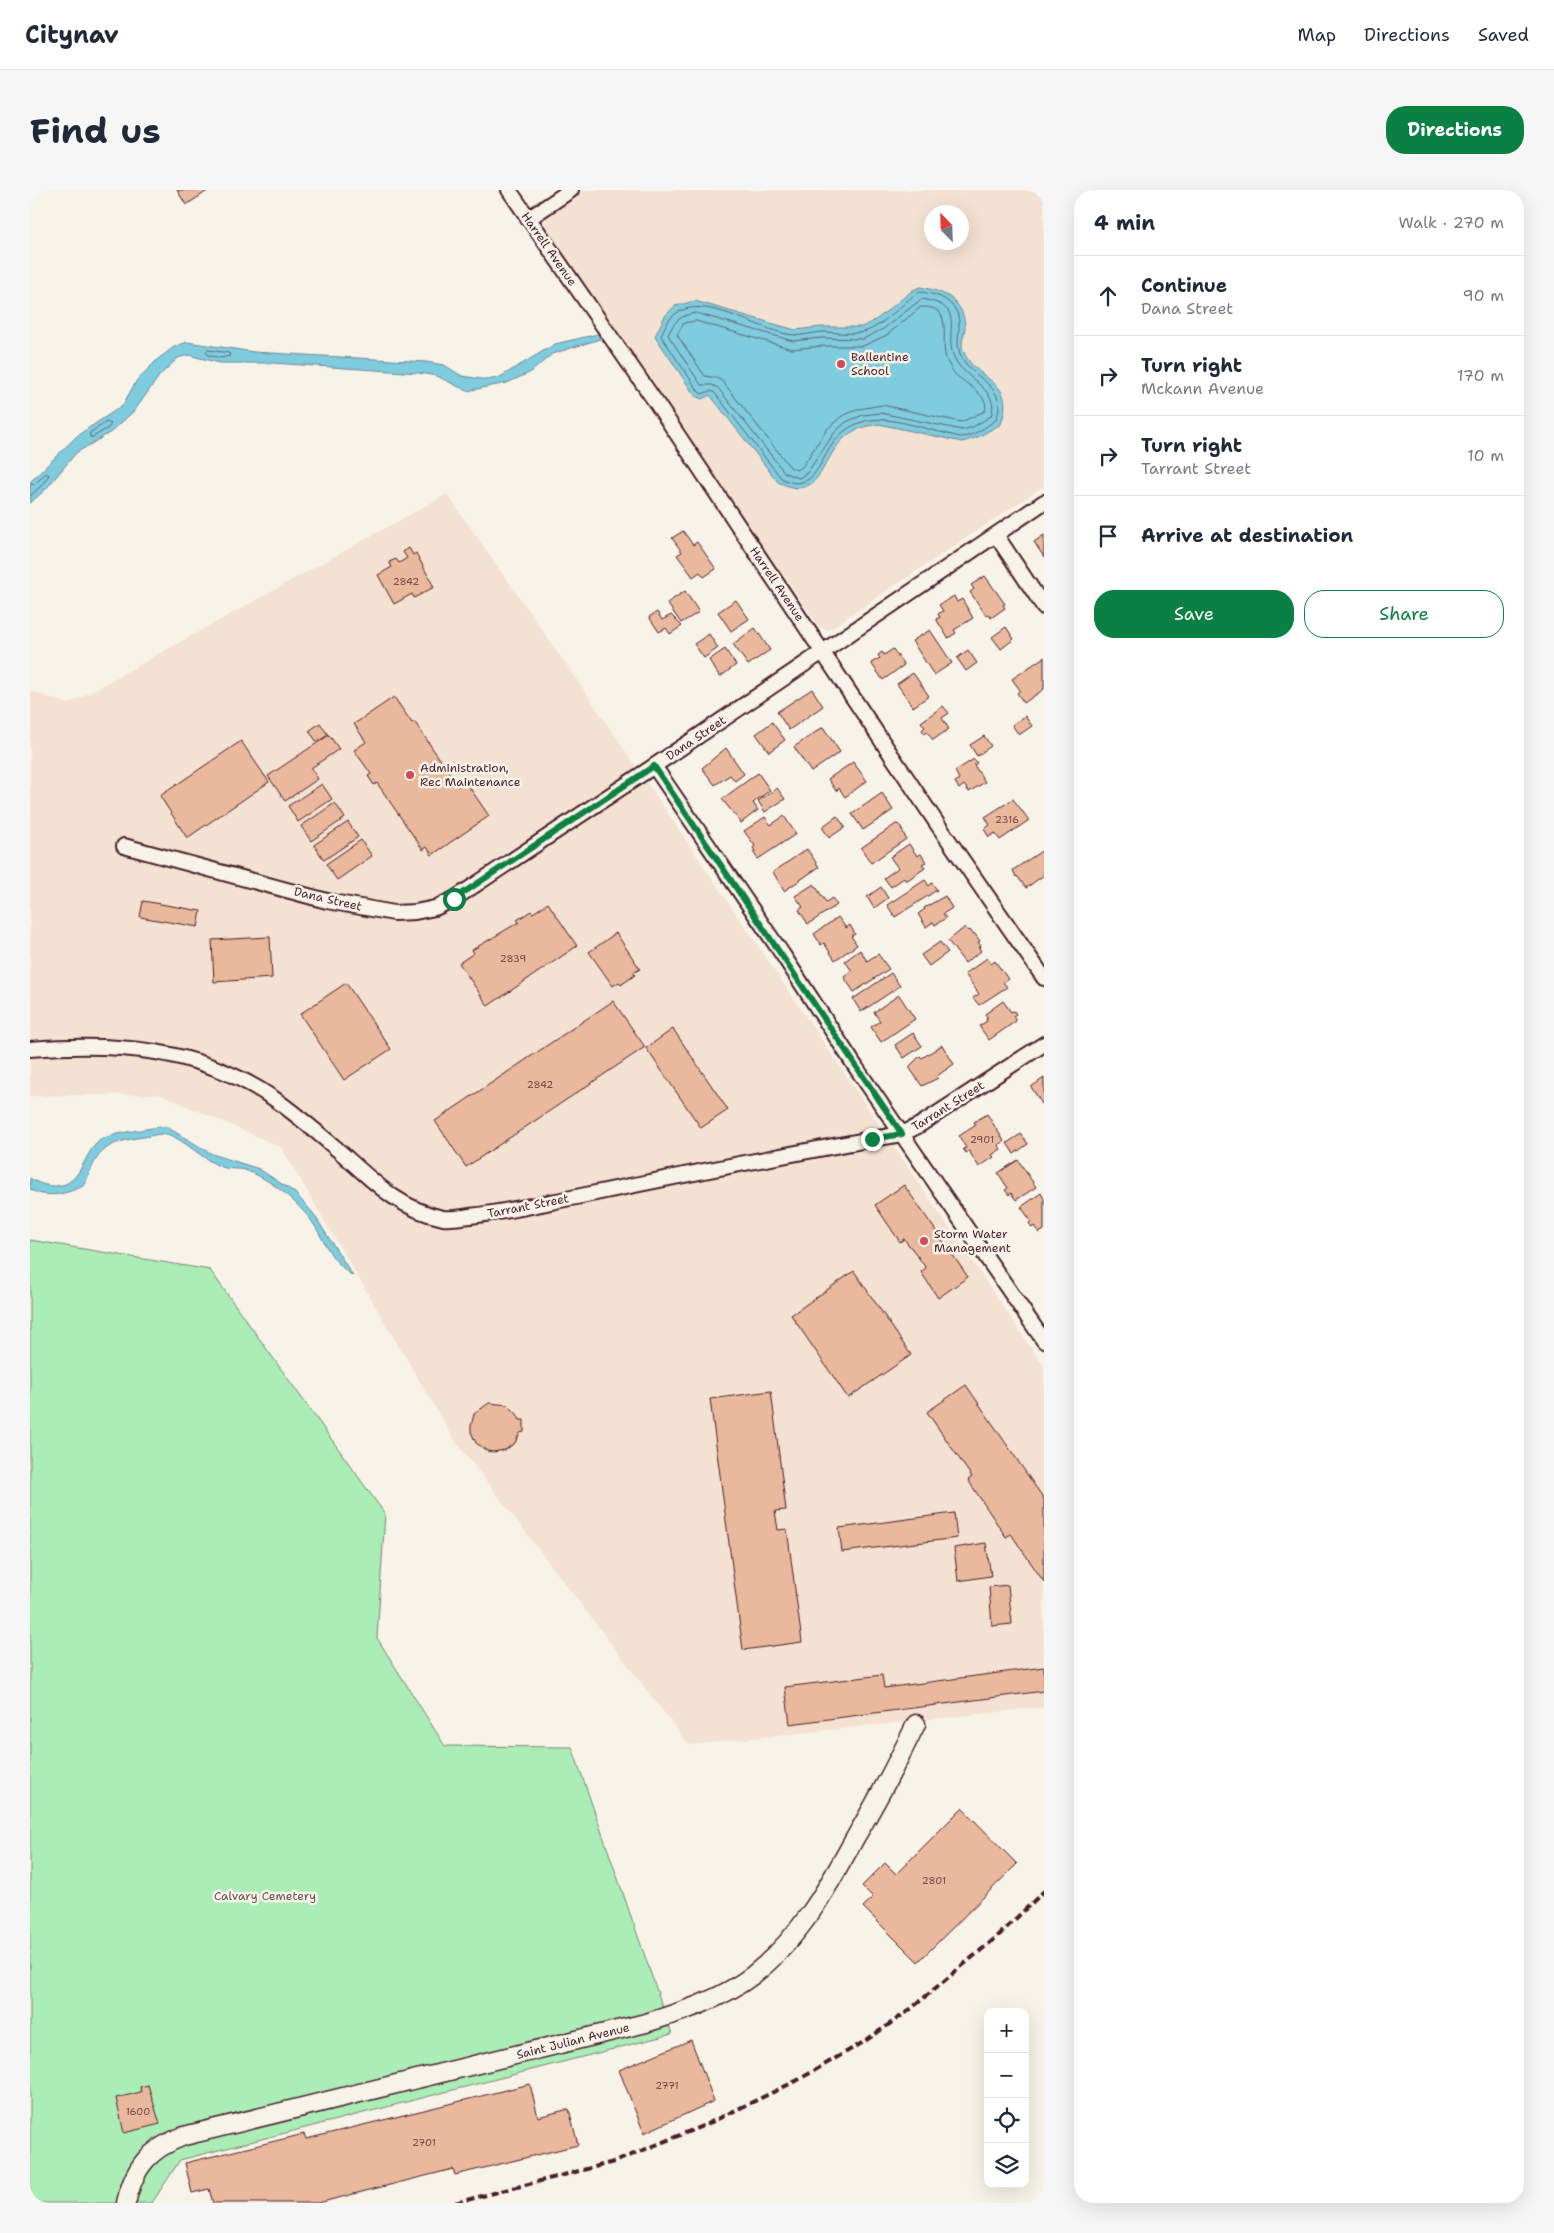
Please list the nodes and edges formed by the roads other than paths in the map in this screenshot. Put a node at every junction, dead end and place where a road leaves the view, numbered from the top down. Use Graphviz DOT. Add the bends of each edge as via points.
graph roads {
  1 [pos="509,190"];
  2 [pos="571,190"];
  3 [pos="528,219"];
  4 [pos="1044,502"];
  5 [pos="996,535"];
  6 [pos="1044,607"];
  7 [pos="823,652"];
  8 [pos="654,766"];
  9 [pos="124,846"];
  10 [pos="1044,978"];
  11 [pos="1044,1044"];
  12 [pos="30,1049"];
  13 [pos="902,1134"];
  14 [pos="1044,1341"];
  15 [pos="916,1724"];
  16 [pos="126,2203"];
  1 -- 3 [label="street, Harrell Avenue"];
  2 -- 3 [label="street"];
  3 -- 7 [label="street, Harrell Avenue"];
  4 -- 5 [label="street, Dana Street"];
  5 -- 6 [label="street"];
  5 -- 7 [label="street, Dana Street"];
  7 -- 8 [label="street, Dana Street"];
  7 -- 10 [label="street, Harrell Avenue"];
  8 -- 9 [label="street, Dana Street" via="454,899 435,908 415,912 394,913 328,901"];
  8 -- 13 [label="street"];
  11 -- 13 [label="street, Tarrant Street"];
  12 -- 13 [label="street, Tarrant Street" via="78,1045 131,1047 176,1056 244,1080 274,1098 382,1190 403,1204 446,1218 498,1213"];
  13 -- 14 [label="street"];
  15 -- 16 [label="street, Saint Julian Avenue" via="821,1900 775,1956 725,1993 696,2007 646,2023 184,2136 151,2153 141,2164 130,2185"];
}
